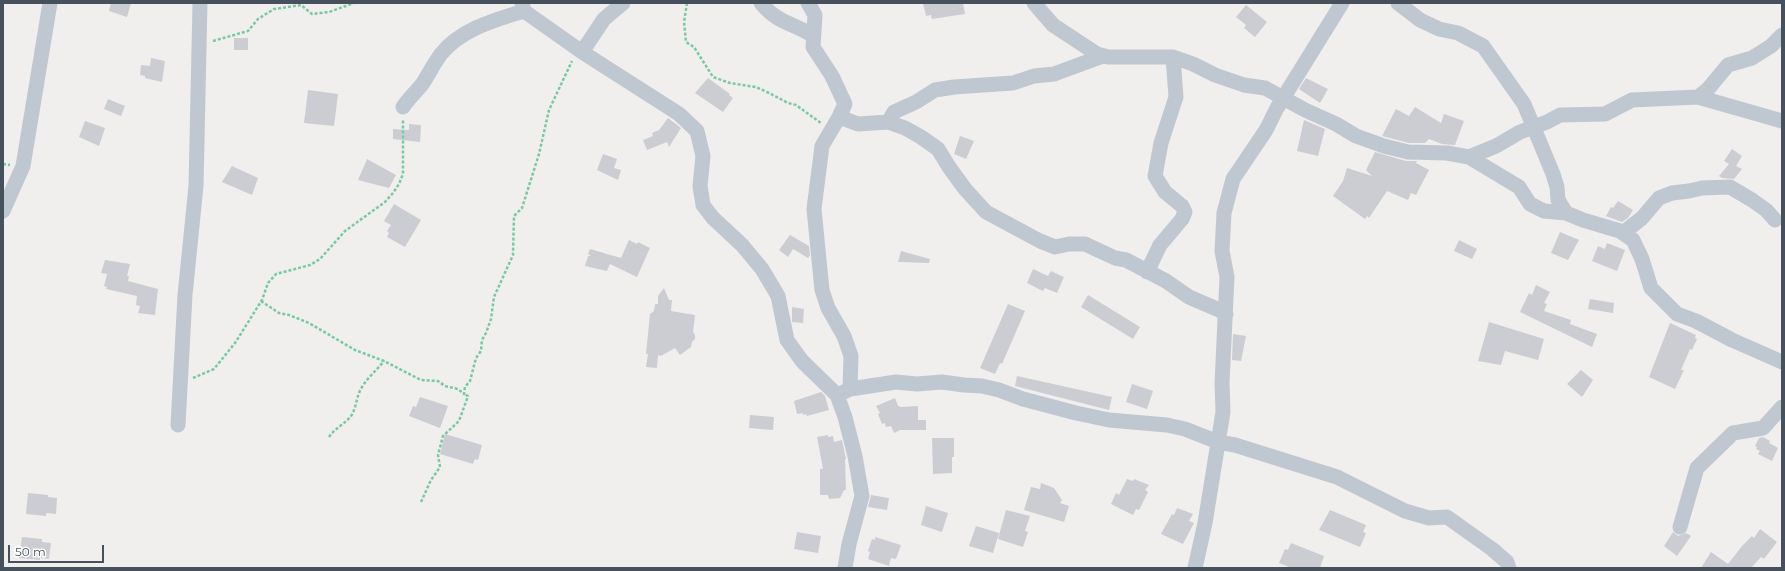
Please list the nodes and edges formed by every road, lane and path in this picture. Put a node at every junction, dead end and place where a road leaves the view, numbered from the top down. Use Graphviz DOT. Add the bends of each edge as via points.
graph roads {
  1 [pos="50,3"];
  2 [pos="200,3"];
  3 [pos="354,3"];
  4 [pos="623,3"];
  5 [pos="687,3"];
  6 [pos="761,3"];
  7 [pos="808,3"];
  8 [pos="1034,3"];
  9 [pos="1342,3"];
  10 [pos="1398,3"];
  11 [pos="523,7"];
  12 [pos="1782,35"];
  13 [pos="814,36"];
  14 [pos="199,44"];
  15 [pos="580,51"];
  16 [pos="1103,56"];
  17 [pos="1173,57"];
  18 [pos="1284,97"];
  19 [pos="1698,97"];
  20 [pos="403,107"];
  21 [pos="1782,121"];
  22 [pos="888,122"];
  23 [pos="835,124"];
  24 [pos="1533,128"];
  25 [pos="1469,157"];
  26 [pos="3,211"];
  27 [pos="1566,213"];
  28 [pos="1774,220"];
  29 [pos="1623,233"];
  30 [pos="1147,272"];
  31 [pos="261,301"];
  32 [pos="1226,314"];
  33 [pos="384,361"];
  34 [pos="1782,362"];
  35 [pos="852,366"];
  36 [pos="180,385"];
  37 [pos="867,387"];
  38 [pos="844,392"];
  39 [pos="464,394"];
  40 [pos="1782,407"];
  41 [pos="178,425"];
  42 [pos="329,437"];
  43 [pos="1218,442"];
  44 [pos="421,502"];
  45 [pos="1680,527"];
  46 [pos="845,568"];
  47 [pos="1194,568"];
  48 [pos="1509,568"];
  1 -- 26 [label="street" via="22,166"];
  2 -- 14 [label="street"];
  3 -- 14 [label="path" via="329,12 312,14 301,5 281,7 258,19 243,34"];
  4 -- 15 [label="street" via="604,19"];
  5 -- 23 [label="path" via="684,22 686,42 694,47 713,77 756,87"];
  6 -- 13 [label="street" via="784,23"];
  7 -- 13 [label="street" via="815,15"];
  8 -- 16 [label="street" via="1053,25"];
  9 -- 18 [label="street"];
  10 -- 24 [label="street" via="1420,20 1439,29 1458,33 1483,46 1524,104"];
  11 -- 15 [label="street"];
  11 -- 20 [label="street" via="452,42"];
  12 -- 19 [label="street" via="1752,58 1728,65"];
  13 -- 23 [label="street" via="813,47 835,81 845,104"];
  14 -- 36 [label="street" via="196,186"];
  15 -- 38 [label="street" via="679,114 697,131 703,156 700,186 703,205 762,269 778,296 786,340 802,361"];
  15 -- 39 [label="path" via="572,61 549,110 539,154 522,208 514,216 513,255 494,297 491,319"];
  16 -- 17 [label="street"];
  16 -- 22 [label="street" via="1054,74 1034,76 1014,83 935,90 894,112"];
  17 -- 18 [label="street" via="1215,75 1244,85 1265,88"];
  17 -- 30 [label="street" via="1176,97 1160,143 1155,176 1165,192 1182,206 1185,212 1160,245"];
  18 -- 25 [label="street" via="1356,136 1384,146 1408,152 1447,153"];
  18 -- 32 [label="street" via="1266,130 1233,179 1224,213 1222,251 1227,278"];
  19 -- 21 [label="street"];
  19 -- 24 [label="street" via="1632,100 1605,114 1560,115"];
  20 -- 31 [label="path" via="403,174 393,193 385,202 345,230 320,259 310,265 276,274 268,284"];
  22 -- 23 [label="street"];
  22 -- 30 [label="street" via="922,137 938,149 965,189 986,212 1055,248 1069,244 1085,244 1115,258 1126,260"];
  23 -- 35 [label="street" via="822,146 814,209 822,290 828,308 844,336"];
  24 -- 25 [label="street"];
  24 -- 27 [label="street" via="1553,174 1558,200"];
  25 -- 27 [label="street" via="1520,187 1530,204 1544,210"];
  27 -- 29 [label="street"];
  28 -- 29 [label="street" via="1766,210 1730,187 1702,188 1659,198 1642,218"];
  29 -- 34 [label="street" via="1633,240 1651,288 1677,314"];
  30 -- 32 [label="street" via="1189,297"];
  31 -- 33 [label="path" via="279,313 309,323 347,346"];
  31 -- 36 [label="path" via="235,343 214,369"];
  32 -- 43 [label="street" via="1223,412"];
  33 -- 39 [label="path" via="421,380 438,381"];
  33 -- 42 [label="path" via="362,387 352,414"];
  35 -- 37 [label="street"];
  35 -- 38 [label="street"];
  36 -- 41 [label="street"];
  37 -- 38 [label="street"];
  37 -- 43 [label="street" via="896,382 942,382 982,386 1109,420 1152,423 1185,429"];
  38 -- 46 [label="street" via="862,496"];
  39 -- 44 [label="path" via="468,396 463,414 444,436 438,455 440,467"];
  40 -- 45 [label="street" via="1763,428 1733,433 1697,468"];
  43 -- 47 [label="street" via="1205,523"];
  43 -- 48 [label="street" via="1331,475 1405,511 1430,518 1447,517 1492,549 1507,562"];
}
